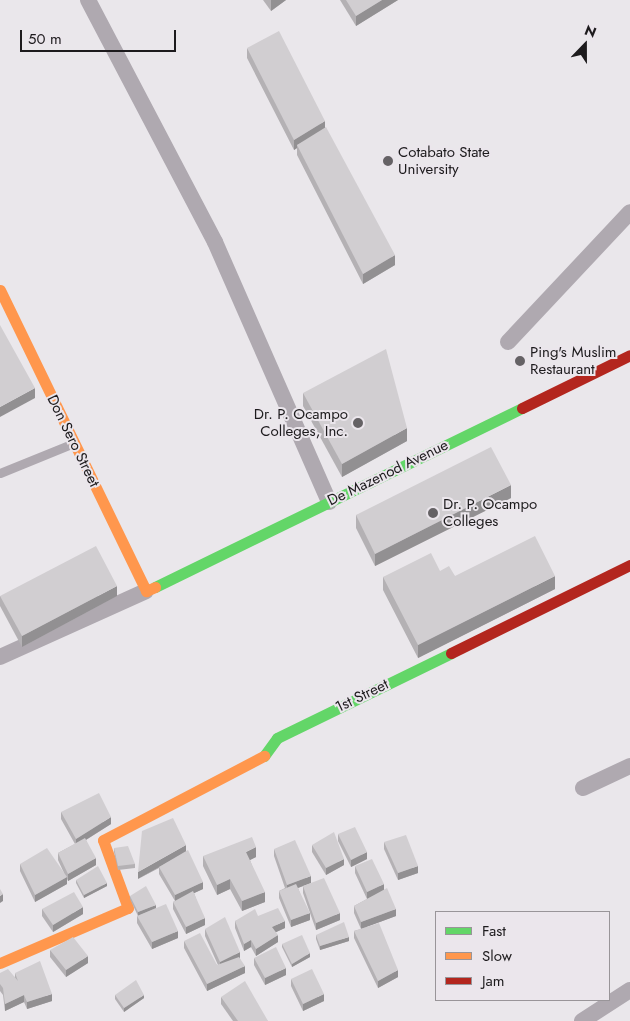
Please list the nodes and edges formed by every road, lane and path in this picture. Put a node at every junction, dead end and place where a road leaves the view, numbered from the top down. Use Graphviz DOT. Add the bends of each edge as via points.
graph roads {
  1 [pos="88,0"];
  2 [pos="630,212"];
  3 [pos="0,290"];
  4 [pos="508,342"];
  5 [pos="630,355"];
  6 [pos="74,443"];
  7 [pos="0,473"];
  8 [pos="329,502"];
  9 [pos="630,565"];
  10 [pos="146,591"];
  11 [pos="0,658"];
  12 [pos="630,766"];
  13 [pos="583,788"];
  14 [pos="0,963"];
  15 [pos="630,990"];
  16 [pos="582,1021"];
  1 -- 8 [label="street" via="215,242"];
  2 -- 4 [label="street"];
  3 -- 6 [label="main road, Don Sero Street"];
  5 -- 8 [label="main road, De Mazenod Avenue"];
  6 -- 7 [label="lane"];
  6 -- 10 [label="main road, Don Sero Street"];
  8 -- 10 [label="main road, De Mazenod Avenue"];
  9 -- 14 [label="main road, 1st Street" via="277,738 267,754 103,840 128,908"];
  10 -- 11 [label="street"];
  12 -- 13 [label="street"];
  15 -- 16 [label="street"];
}
